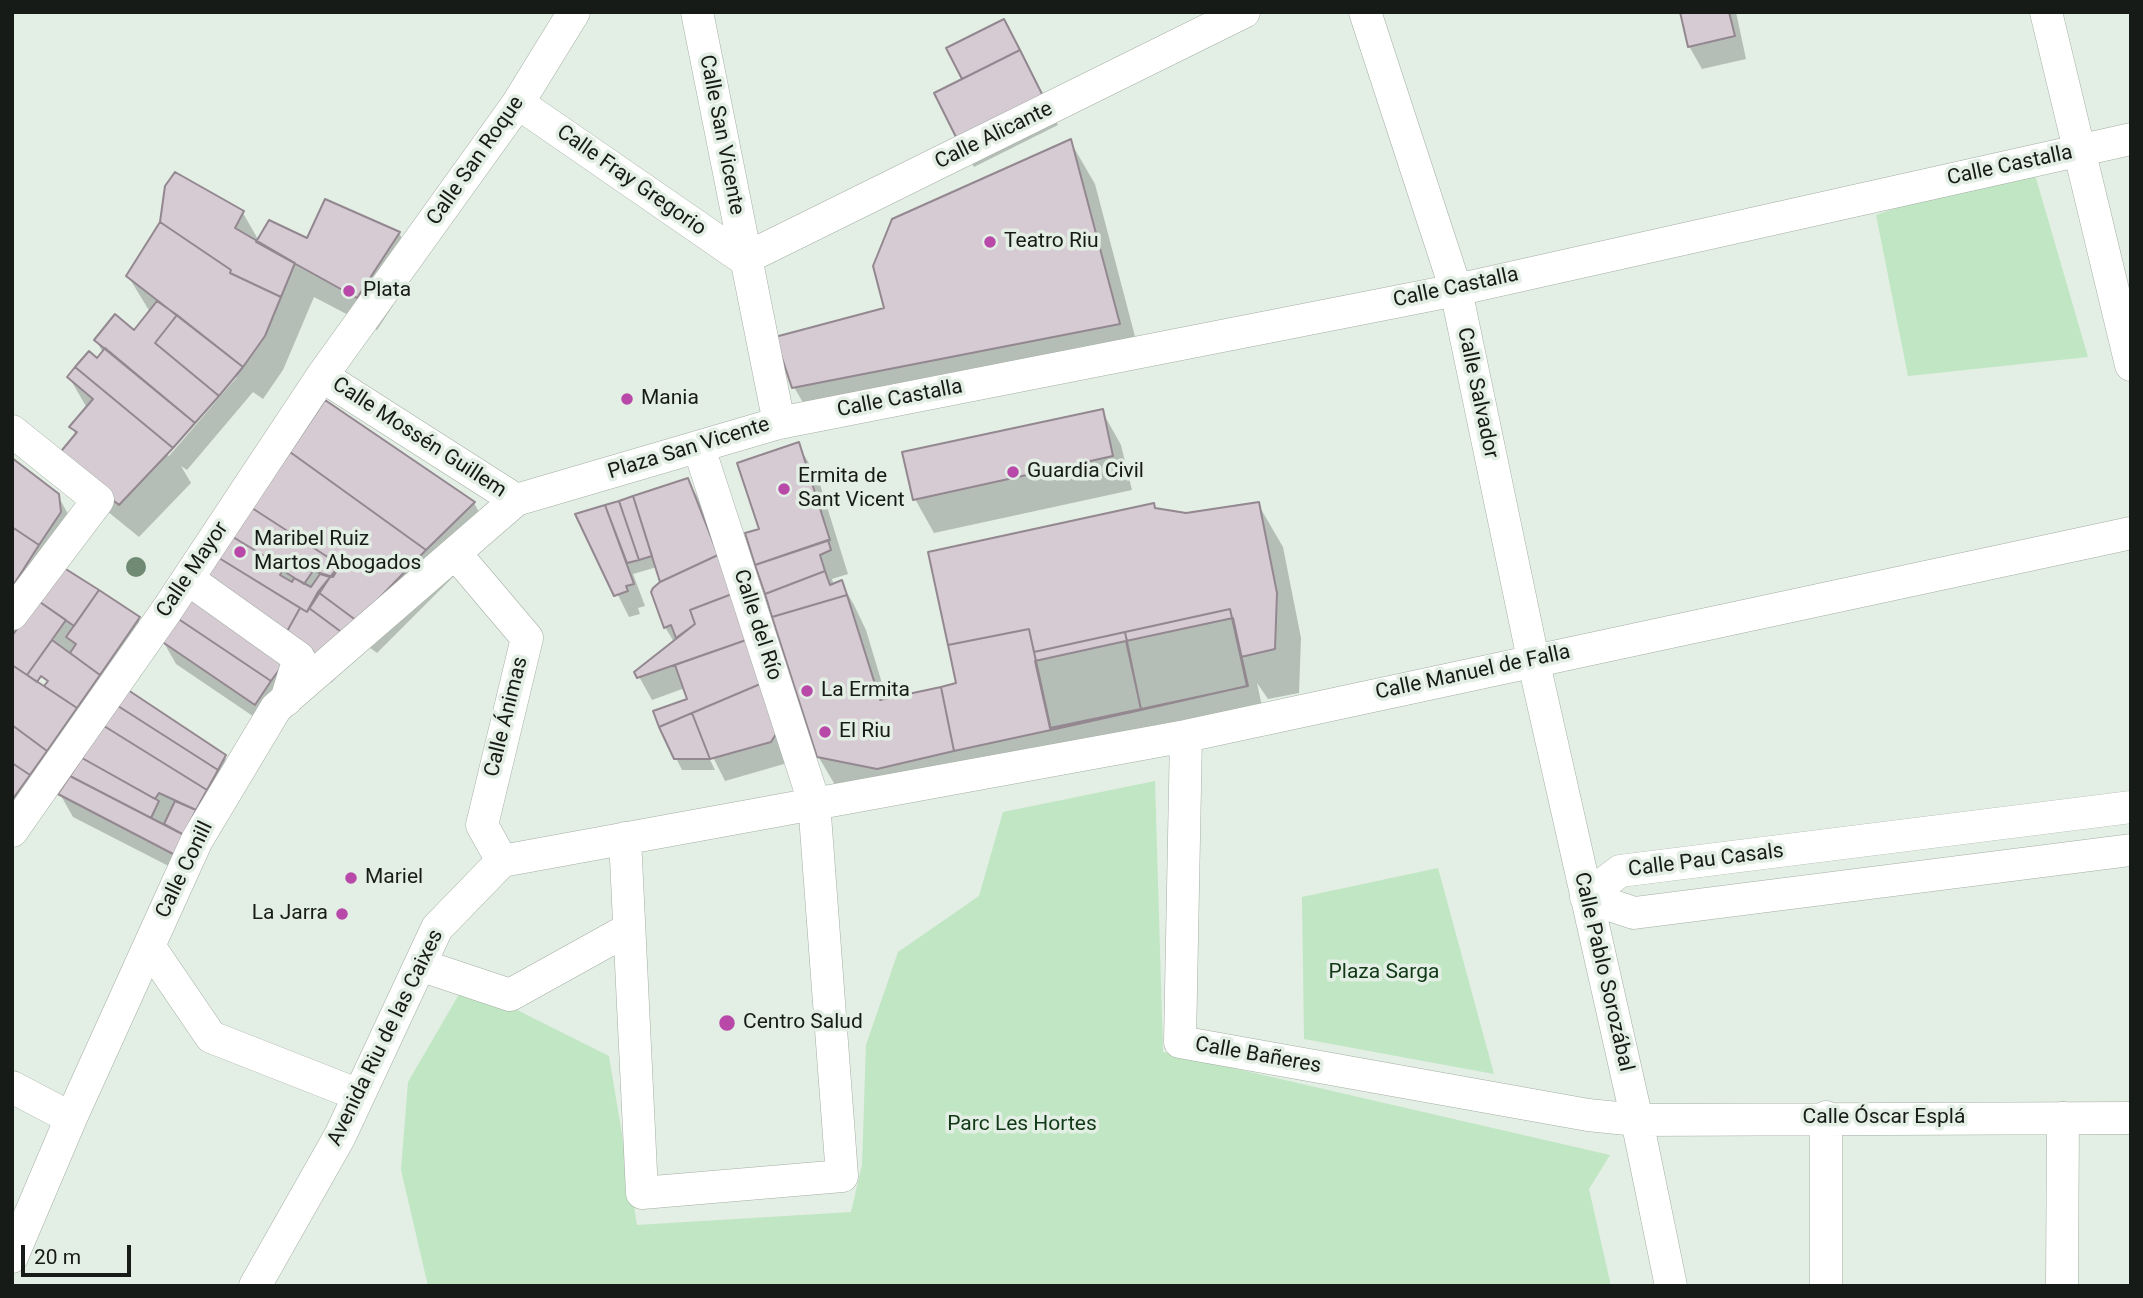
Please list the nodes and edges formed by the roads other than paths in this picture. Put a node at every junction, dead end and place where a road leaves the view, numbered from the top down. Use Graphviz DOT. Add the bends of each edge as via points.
graph roads {
  1 [pos="574,12"];
  2 [pos="696,12"];
  3 [pos="1244,12"];
  4 [pos="1365,12"];
  5 [pos="2046,12"];
  6 [pos="518,103"];
  7 [pos="2131,139"];
  8 [pos="2079,150"];
  9 [pos="744,259"];
  10 [pos="1456,290"];
  11 [pos="372,306"];
  12 [pos="2131,365"];
  13 [pos="322,376"];
  14 [pos="779,423"];
  15 [pos="12,431"];
  16 [pos="699,447"];
  17 [pos="516,500"];
  18 [pos="2131,533"];
  19 [pos="455,553"];
  20 [pos="188,579"];
  21 [pos="12,614"];
  22 [pos="1533,659"];
  23 [pos="286,700"];
  24 [pos="1186,736"];
  25 [pos="814,803"];
  26 [pos="2131,807"];
  27 [pos="12,831"];
  28 [pos="625,838"];
  29 [pos="2131,850"];
  30 [pos="502,861"];
  31 [pos="1586,897"];
  32 [pos="629,929"];
  33 [pos="149,946"];
  34 [pos="420,965"];
  35 [pos="12,1087"];
  36 [pos="359,1095"];
  37 [pos="1826,1117"];
  38 [pos="71,1118"];
  39 [pos="2063,1118"];
  40 [pos="2131,1118"];
  41 [pos="1637,1120"];
  42 [pos="12,1257"];
  43 [pos="255,1286"];
  44 [pos="1671,1286"];
  45 [pos="1826,1286"];
  46 [pos="2062,1286"];
  1 -- 6 [label="street, Calle San Roque"];
  2 -- 9 [label="street, Calle San Vicente"];
  3 -- 9 [label="street, Calle Alicante"];
  4 -- 10 [label="street, Calle Salvador"];
  5 -- 8 [label="street"];
  6 -- 9 [label="street, Calle Fray Gregorio"];
  6 -- 11 [label="street, Calle San Roque"];
  7 -- 8 [label="street, Calle Castalla"];
  8 -- 10 [label="street, Calle Castalla"];
  8 -- 12 [label="street"];
  9 -- 14 [label="street, Plaza San Vicente"];
  10 -- 14 [label="street, Calle Castalla"];
  10 -- 22 [label="street, Calle Salvador"];
  11 -- 13 [label="street, Calle Mayor"];
  13 -- 17 [label="street, Calle Mossén Guillem"];
  13 -- 20 [label="street, Calle Mayor"];
  14 -- 16 [label="street, Plaza San Vicente"];
  15 -- 21 [label="street" via="98,500"];
  16 -- 17 [label="street, Plaza San Vicente"];
  16 -- 25 [label="street, Calle del Río"];
  17 -- 19 [label="street, Plaza San Vicente"];
  18 -- 22 [label="street, Calle Manuel de Falla"];
  19 -- 23 [label="street, Calle Conill"];
  19 -- 30 [label="street, Calle Ánimas" via="527,638 482,825"];
  20 -- 23 [label="street" via="299,657"];
  20 -- 27 [label="street, Calle Mayor"];
  22 -- 24 [label="street, Calle Manuel de Falla"];
  22 -- 31 [label="street, Calle Pablo Sorozábal"];
  23 -- 33 [label="street, Calle Conill" via="276,708 197,840"];
  24 -- 25 [label="street, Calle Manuel de Falla"];
  24 -- 41 [label="street, Calle Bañeres" via="1180,1042"];
  25 -- 28 [label="street"];
  25 -- 32 [label="street, Calle del Río" via="842,1176 642,1193"];
  26 -- 31 [label="street, Calle Pau Casals" via="1620,871"];
  28 -- 30 [label="street"];
  28 -- 32 [label="street"];
  29 -- 31 [label="street, Calle Pau Casals" via="1634,913"];
  30 -- 34 [label="street, Avenida Riu de las Caixes" via="437,928"];
  31 -- 41 [label="street, Calle Pablo Sorozábal"];
  32 -- 34 [label="street" via="510,995"];
  33 -- 36 [label="street" via="211,1038"];
  33 -- 38 [label="street, Calle Conill"];
  34 -- 36 [label="street, Avenida Riu de las Caixes"];
  35 -- 38 [label="street"];
  36 -- 43 [label="street, Avenida Riu de las Caixes"];
  37 -- 39 [label="street, Calle Óscar Esplá"];
  37 -- 41 [label="street, Calle Óscar Esplá"];
  37 -- 45 [label="street"];
  38 -- 42 [label="street, Calle Conill"];
  39 -- 40 [label="street, Calle Óscar Esplá"];
  39 -- 46 [label="street"];
  41 -- 44 [label="street, Calle Pablo Sorozábal"];
}
